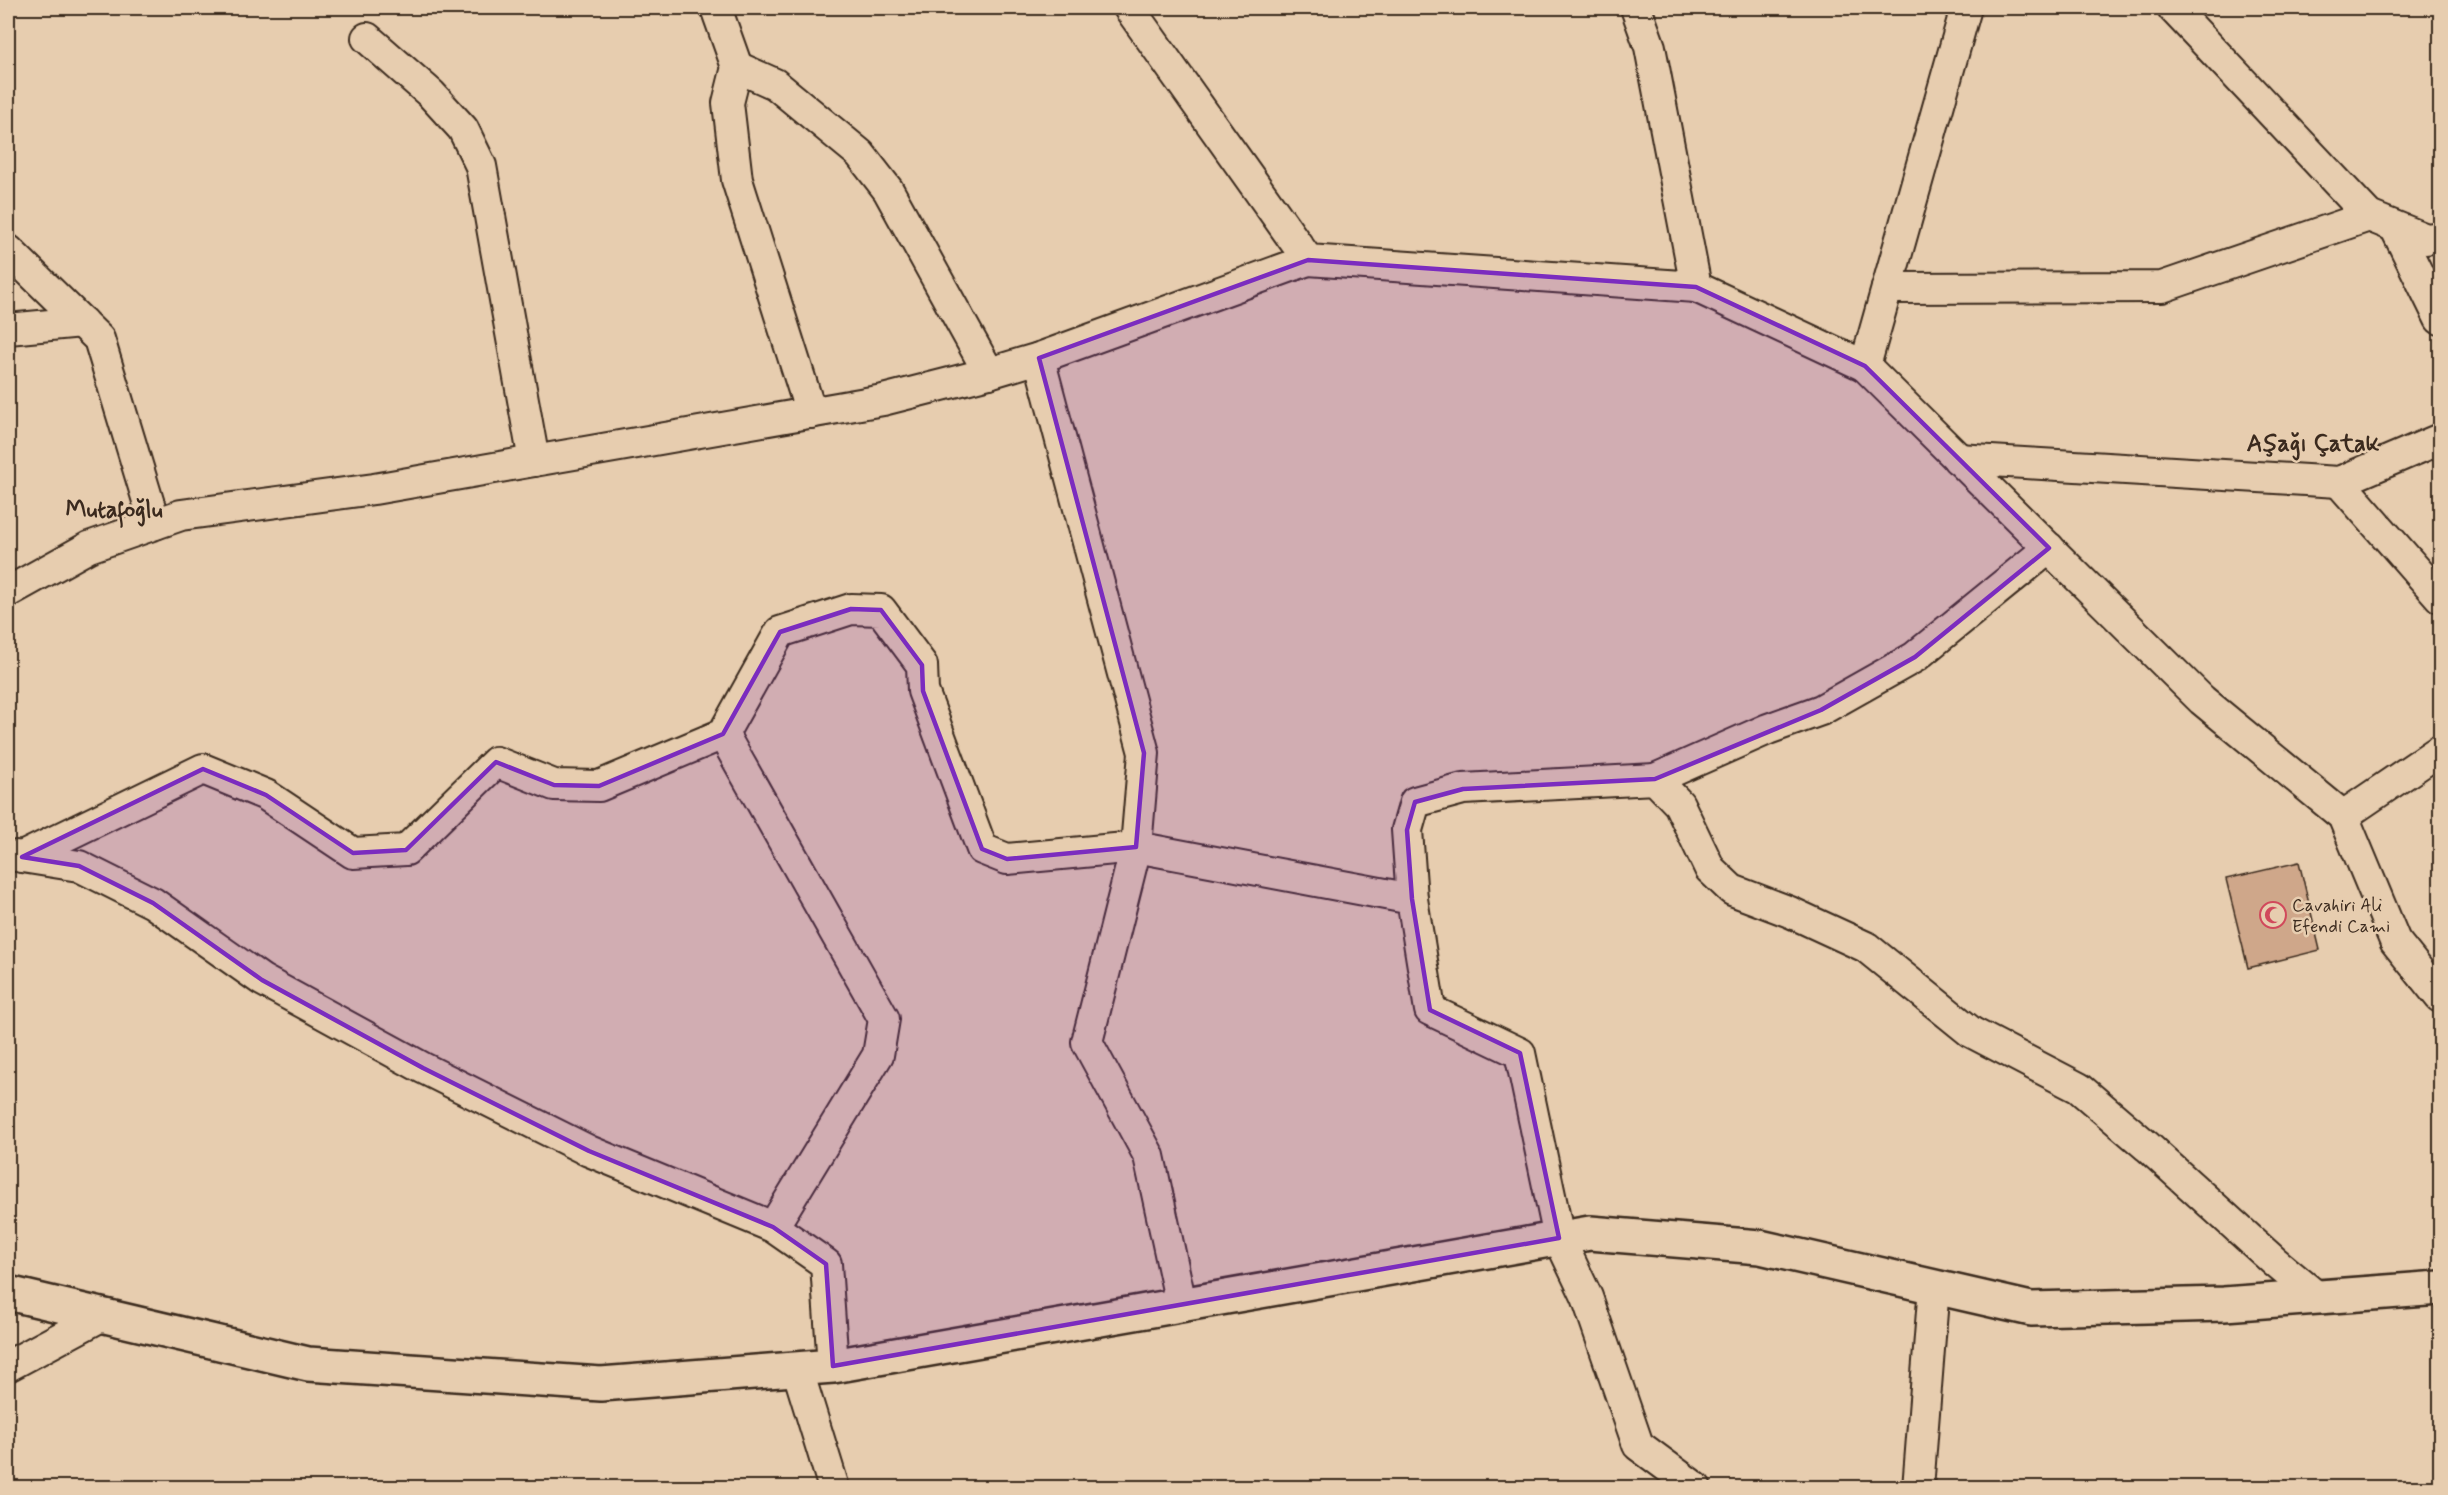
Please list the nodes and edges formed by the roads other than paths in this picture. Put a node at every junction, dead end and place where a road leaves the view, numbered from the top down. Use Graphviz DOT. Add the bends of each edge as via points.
graph roads {
  1 [pos="716,8"];
  2 [pos="1129,8"];
  3 [pos="1636,8"];
  4 [pos="1966,8"];
  5 [pos="2173,8"];
  6 [pos="367,38"];
  7 [pos="737,67"];
  8 [pos="2382,221"];
  9 [pos="2440,237"];
  10 [pos="8,250"];
  11 [pos="1308,260"];
  12 [pos="1696,287"];
  13 [pos="1887,288"];
  14 [pos="2440,318"];
  15 [pos="82,322"];
  16 [pos="8,329"];
  17 [pos="1039,358"];
  18 [pos="1865,366"];
  19 [pos="989,373"];
  20 [pos="811,412"];
  21 [pos="2440,439"];
  22 [pos="1958,459"];
  23 [pos="534,461"];
  24 [pos="2339,482"];
  25 [pos="155,524"];
  26 [pos="2049,548"];
  27 [pos="8,592"];
  28 [pos="2440,597"];
  29 [pos="723,734"];
  30 [pos="2440,750"];
  31 [pos="1655,779"];
  32 [pos="2343,816"];
  33 [pos="1136,847"];
  34 [pos="15,856"];
  35 [pos="1412,899"];
  36 [pos="2440,997"];
  37 [pos="773,1227"];
  38 [pos="1559,1238"];
  39 [pos="1934,1286"];
  40 [pos="2440,1288"];
  41 [pos="8,1293"];
  42 [pos="2318,1297"];
  43 [pos="1181,1304"];
  44 [pos="103,1315"];
  45 [pos="8,1366"];
  46 [pos="833,1366"];
  47 [pos="797,1368"];
  48 [pos="834,1488"];
  49 [pos="1696,1488"];
  50 [pos="1918,1488"];
  1 -- 7 [label="street"];
  2 -- 11 [label="street"];
  3 -- 12 [label="street" via="1650,47"];
  4 -- 13 [label="street"];
  5 -- 8 [label="street"];
  6 -- 23 [label="street" via="431,94 463,129 481,166"];
  7 -- 19 [label="street" via="776,84 860,154 888,190"];
  7 -- 20 [label="street" via="728,103 737,180"];
  8 -- 9 [label="street" via="2426,239"];
  8 -- 13 [label="street" via="2162,287"];
  8 -- 14 [label="street"];
  10 -- 15 [label="street"];
  11 -- 12 [label="street"];
  11 -- 17 [label="street"];
  12 -- 18 [label="street"];
  13 -- 18 [label="street"];
  15 -- 16 [label="street"];
  15 -- 25 [label="street" via="99,339"];
  17 -- 19 [label="street"];
  17 -- 33 [label="street" via="1144,753"];
  18 -- 22 [label="street"];
  19 -- 20 [label="street" via="883,400"];
  20 -- 23 [label="street"];
  21 -- 24 [label="street"];
  22 -- 24 [label="street"];
  22 -- 26 [label="street"];
  23 -- 25 [label="street" via="374,489 181,515"];
  24 -- 28 [label="street"];
  25 -- 27 [label="street" via="89,547"];
  26 -- 31 [label="street" via="1915,657 1821,710"];
  26 -- 32 [label="street" via="2202,700"];
  29 -- 33 [label="street" via="780,632 851,609 881,610 922,664 923,691 982,849 1007,859"];
  29 -- 34 [label="street" via="599,786 554,785 496,762 406,850 352,852 266,795 203,769"];
  29 -- 37 [label="street" via="884,1019 878,1055"];
  30 -- 32 [label="street"];
  31 -- 35 [label="street" via="1463,789 1415,802 1407,830"];
  31 -- 42 [label="street" via="1679,804 1710,868 1732,890 1866,947 1971,1032 2079,1088"];
  32 -- 36 [label="street" via="2395,941"];
  33 -- 35 [label="street"];
  33 -- 43 [label="street" via="1087,1042 1149,1156"];
  34 -- 37 [label="street" via="79,866 153,903 262,980 423,1068 589,1150"];
  35 -- 38 [label="street" via="1430,1010 1520,1053"];
  37 -- 46 [label="street" via="826,1264"];
  38 -- 39 [label="street" via="1590,1233 1760,1247"];
  38 -- 43 [label="street"];
  38 -- 49 [label="street" via="1587,1297 1638,1445"];
  39 -- 42 [label="street" via="2031,1309 2224,1304"];
  39 -- 50 [label="street"];
  40 -- 42 [label="street"];
  41 -- 44 [label="street"];
  43 -- 46 [label="street"];
  44 -- 45 [label="street"];
  44 -- 47 [label="street" via="308,1364 601,1384"];
  46 -- 47 [label="street"];
  47 -- 48 [label="street"];
}
